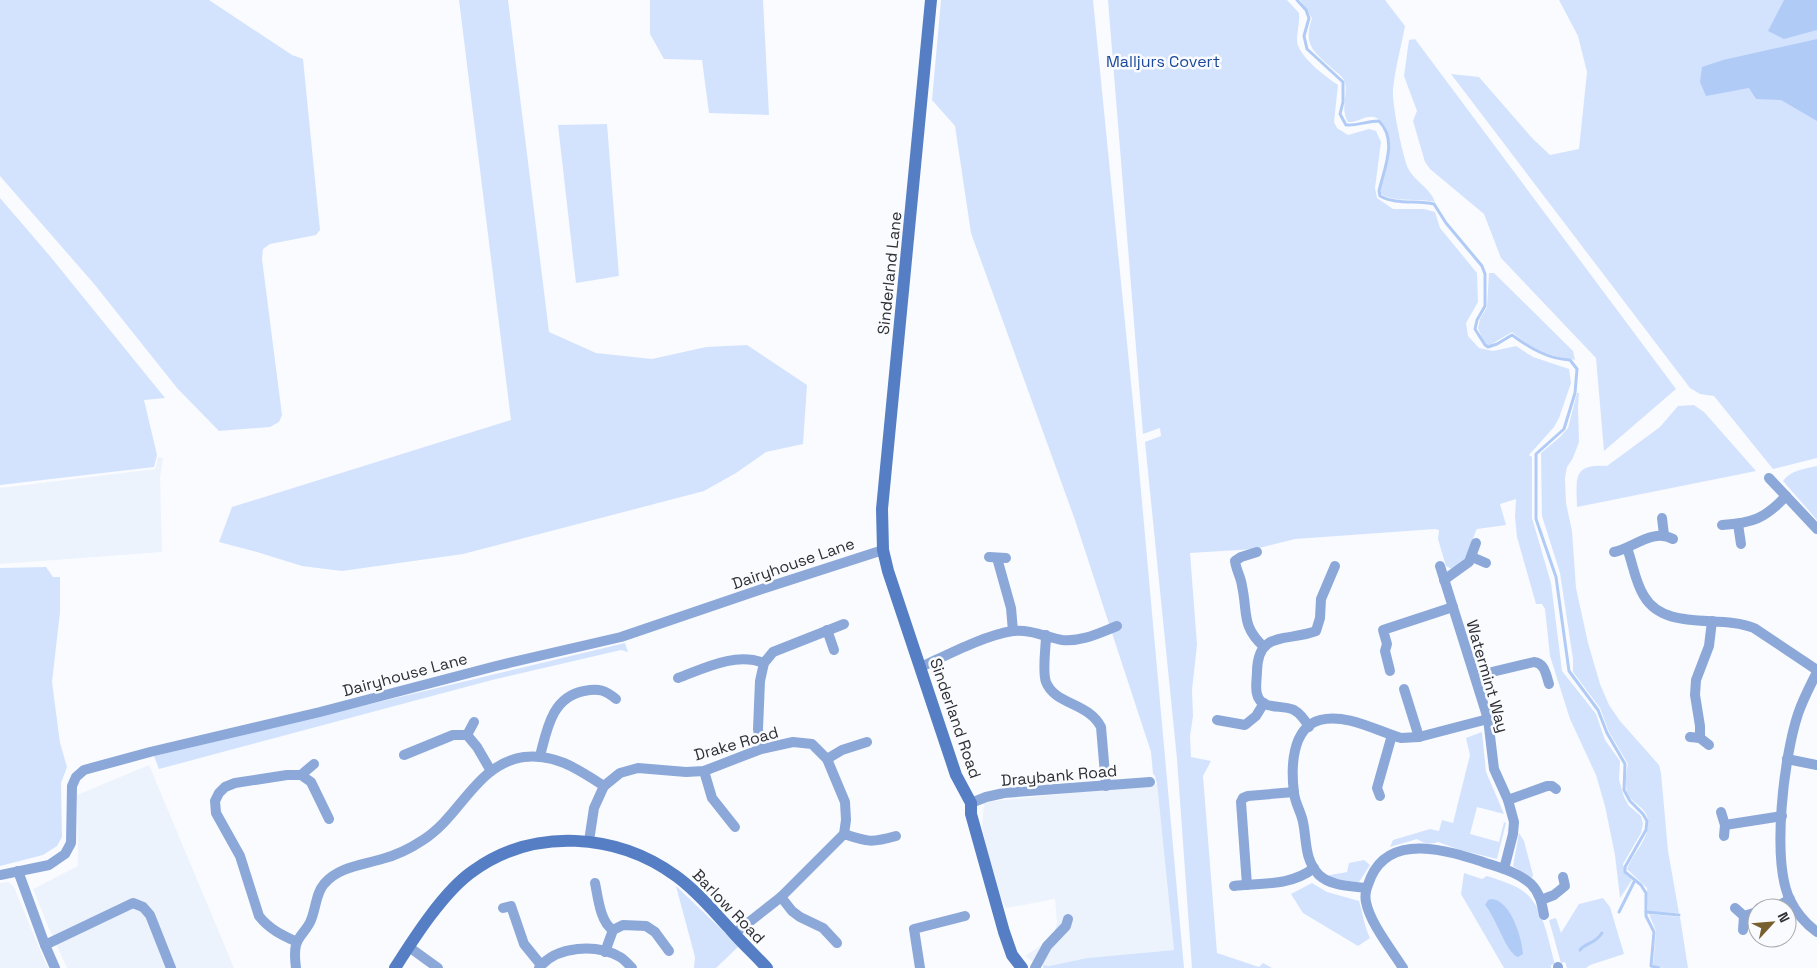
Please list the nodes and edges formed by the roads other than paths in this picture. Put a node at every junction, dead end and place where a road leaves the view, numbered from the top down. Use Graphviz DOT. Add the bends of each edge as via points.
graph roads {
  1 [pos="931,0"];
  2 [pos="1768,478"];
  3 [pos="1786,496"];
  4 [pos="1662,518"];
  5 [pos="1738,524"];
  6 [pos="1722,525"];
  7 [pos="1817,529"];
  8 [pos="1476,543"];
  9 [pos="1741,544"];
  10 [pos="1627,548"];
  11 [pos="883,550"];
  12 [pos="1258,552"];
  13 [pos="1614,552"];
  14 [pos="1472,557"];
  15 [pos="997,558"];
  16 [pos="1486,563"];
  17 [pos="1335,566"];
  18 [pos="1440,566"];
  19 [pos="1444,580"];
  20 [pos="1453,608"];
  21 [pos="1712,621"];
  22 [pos="844,624"];
  23 [pos="1117,626"];
  24 [pos="827,630"];
  25 [pos="1013,631"];
  26 [pos="1046,635"];
  27 [pos="1264,647"];
  28 [pos="834,650"];
  29 [pos="764,663"];
  30 [pos="921,667"];
  31 [pos="1390,671"];
  32 [pos="1817,671"];
  33 [pos="1475,676"];
  34 [pos="678,678"];
  35 [pos="1548,684"];
  36 [pos="1404,690"];
  37 [pos="616,699"];
  38 [pos="1264,703"];
  39 [pos="1488,719"];
  40 [pos="1217,720"];
  41 [pos="474,722"];
  42 [pos="1309,727"];
  43 [pos="467,735"];
  44 [pos="1392,735"];
  45 [pos="1419,737"];
  46 [pos="868,742"];
  47 [pos="1709,745"];
  48 [pos="762,749"];
  49 [pos="404,755"];
  50 [pos="540,756"];
  51 [pos="827,759"];
  52 [pos="1787,759"];
  53 [pos="314,764"];
  54 [pos="1817,764"];
  55 [pos="491,771"];
  56 [pos="704,771"];
  57 [pos="301,774"];
  58 [pos="1150,782"];
  59 [pos="604,786"];
  60 [pos="1106,786"];
  61 [pos="1556,789"];
  62 [pos="1294,792"];
  63 [pos="1380,796"];
  64 [pos="1507,797"];
  65 [pos="971,804"];
  66 [pos="1721,812"];
  67 [pos="1782,816"];
  68 [pos="329,819"];
  69 [pos="1725,824"];
  70 [pos="735,827"];
  71 [pos="844,834"];
  72 [pos="896,836"];
  73 [pos="1724,836"];
  74 [pos="589,841"];
  75 [pos="1314,868"];
  76 [pos="1504,869"];
  77 [pos="18,871"];
  78 [pos="0,875"];
  79 [pos="1562,877"];
  80 [pos="595,883"];
  81 [pos="1247,884"];
  82 [pos="1234,886"];
  83 [pos="1366,888"];
  84 [pos="781,898"];
  85 [pos="1790,898"];
  86 [pos="1541,900"];
  87 [pos="503,908"];
  88 [pos="1735,908"];
  89 [pos="1797,910"];
  90 [pos="1544,915"];
  91 [pos="1747,915"];
  92 [pos="966,916"];
  93 [pos="1744,916"];
  94 [pos="1068,919"];
  95 [pos="613,930"];
  96 [pos="1743,930"];
  97 [pos="1817,932"];
  98 [pos="734,934"];
  99 [pos="297,942"];
  100 [pos="837,943"];
  101 [pos="45,945"];
  102 [pos="408,947"];
  103 [pos="669,951"];
  104 [pos="605,952"];
  105 [pos="1012,955"];
  106 [pos="540,967"];
  107 [pos="55,968"];
  108 [pos="171,968"];
  109 [pos="296,968"];
  110 [pos="395,968"];
  111 [pos="438,968"];
  112 [pos="632,968"];
  113 [pos="767,968"];
  114 [pos="920,968"];
  115 [pos="1012,968"];
  116 [pos="1022,968"];
  117 [pos="1035,968"];
  118 [pos="1403,968"];
  1 -- 11 [label="street, Sinderland Lane" via="883,500"];
  2 -- 3 [label="street"];
  3 -- 5 [label="street" via="1767,514"];
  3 -- 7 [label="street"];
  4 -- 10 [label="street" via="1669,537 1650,537"];
  5 -- 6 [label="street"];
  5 -- 9 [label="street"];
  8 -- 14 [label="street"];
  10 -- 13 [label="street"];
  10 -- 21 [label="street" via="1643,594 1652,607 1673,618"];
  11 -- 30 [label="street, Sinderland Road"];
  11 -- 77 [label="street, Dairyhouse Lane" via="621,637 84,770 72,786 72,835 68,849 61,858 49,864"];
  12 -- 27 [label="street" via="1235,561 1242,584 1246,621 1250,632"];
  14 -- 16 [label="street"];
  14 -- 19 [label="street" via="1464,567"];
  15 -- 25 [label="street" via="1011,608"];
  17 -- 27 [label="street" via="1321,599 1316,631 1274,640"];
  18 -- 19 [label="street, Watermint Way"];
  19 -- 20 [label="street, Watermint Way"];
  20 -- 31 [label="street" via="1383,630"];
  20 -- 33 [label="street, Watermint Way"];
  21 -- 32 [label="street" via="1734,622 1754,628"];
  21 -- 47 [label="street" via="1709,646 1696,680 1695,695 1700,726 1695,737"];
  22 -- 24 [label="street"];
  23 -- 26 [label="street" via="1076,640"];
  24 -- 28 [label="street"];
  24 -- 29 [label="street" via="773,652"];
  25 -- 26 [label="street"];
  25 -- 30 [label="street" via="966,646"];
  26 -- 60 [label="street" via="1046,681 1060,697 1089,711 1101,727"];
  27 -- 38 [label="street" via="1259,653 1256,693"];
  29 -- 34 [label="street" via="754,659 732,659"];
  29 -- 48 [label="street" via="758,729"];
  30 -- 65 [label="street, Sinderland Road" via="956,775"];
  32 -- 52 [label="street" via="1798,714"];
  33 -- 35 [label="street" via="1538,662 1544,668"];
  33 -- 39 [label="street, Watermint Way"];
  36 -- 45 [label="street"];
  37 -- 50 [label="street" via="606,691 591,689 576,692 561,701 548,724"];
  38 -- 40 [label="street" via="1245,725"];
  38 -- 42 [label="street" via="1293,710"];
  39 -- 45 [label="street"];
  39 -- 64 [label="street, Watermint Way" via="1494,769"];
  41 -- 43 [label="street"];
  42 -- 44 [label="street" via="1320,720 1338,720"];
  42 -- 62 [label="street" via="1302,733 1294,752"];
  43 -- 49 [label="street" via="453,735"];
  43 -- 55 [label="street"];
  44 -- 45 [label="street"];
  44 -- 63 [label="street" via="1377,788"];
  46 -- 51 [label="street" via="842,750"];
  48 -- 51 [label="street, Drake Road" via="793,742 812,744"];
  48 -- 56 [label="street, Drake Road"];
  50 -- 55 [label="street" via="501,764"];
  50 -- 59 [label="street" via="561,760"];
  51 -- 71 [label="street, Drake Road" via="845,802"];
  52 -- 54 [label="street"];
  52 -- 67 [label="street"];
  53 -- 57 [label="street"];
  55 -- 99 [label="street" via="447,820 425,839 404,851 348,868 322,885 311,921"];
  56 -- 59 [label="street, Drake Road" via="638,768 620,773"];
  56 -- 70 [label="street" via="712,798"];
  57 -- 68 [label="street" via="311,782"];
  57 -- 99 [label="street" via="235,783 225,787 215,800 216,813 240,856 259,916 279,933"];
  58 -- 60 [label="street, Draybank Road"];
  59 -- 74 [label="street" via="594,808"];
  60 -- 65 [label="street, Draybank Road" via="1004,793"];
  61 -- 64 [label="street" via="1548,786"];
  62 -- 75 [label="street" via="1305,830 1306,851"];
  62 -- 81 [label="street" via="1243,798"];
  64 -- 76 [label="street, Watermint Way" via="1514,823"];
  65 -- 105 [label="street, Sinderland Road" via="999,918"];
  66 -- 69 [label="street"];
  67 -- 69 [label="street"];
  67 -- 85 [label="street" via="1780,848"];
  69 -- 73 [label="street"];
  71 -- 72 [label="street" via="877,842"];
  71 -- 84 [label="street"];
  74 -- 98 [label="street, Barlow Road" via="654,861 690,886"];
  74 -- 102 [label="street, Barlow Road" via="544,842 515,849 473,871 449,893"];
  75 -- 81 [label="street" via="1288,882"];
  75 -- 83 [label="street" via="1328,881"];
  76 -- 83 [label="street" via="1441,849 1416,848 1383,860"];
  76 -- 86 [label="street" via="1524,878"];
  77 -- 78 [label="street, Dairyhouse Lane"];
  77 -- 101 [label="street"];
  79 -- 86 [label="street" via="1565,886 1562,890"];
  80 -- 95 [label="street" via="600,908 608,927"];
  81 -- 82 [label="street"];
  83 -- 118 [label="street" via="1366,902 1372,918"];
  84 -- 98 [label="street"];
  84 -- 100 [label="street" via="792,912 823,928"];
  86 -- 90 [label="street"];
  87 -- 106 [label="street" via="511,906 524,944"];
  88 -- 93 [label="street"];
  89 -- 97 [label="street"];
  91 -- 93 [label="street"];
  92 -- 114 [label="street" via="914,929"];
  93 -- 96 [label="street"];
  94 -- 117 [label="street"];
  95 -- 103 [label="street" via="623,925 646,926 655,932"];
  95 -- 104 [label="street"];
  98 -- 113 [label="street, Barlow Road"];
  99 -- 109 [label="street"];
  101 -- 107 [label="street"];
  101 -- 108 [label="street" via="133,903 150,915"];
  102 -- 110 [label="street, Barlow Road"];
  102 -- 111 [label="street"];
  104 -- 106 [label="street" via="574,950 550,958"];
  104 -- 112 [label="street" via="621,958"];
  105 -- 115 [label="street, Sinderland Road"];
  105 -- 116 [label="street, Sinderland Road"];
}
